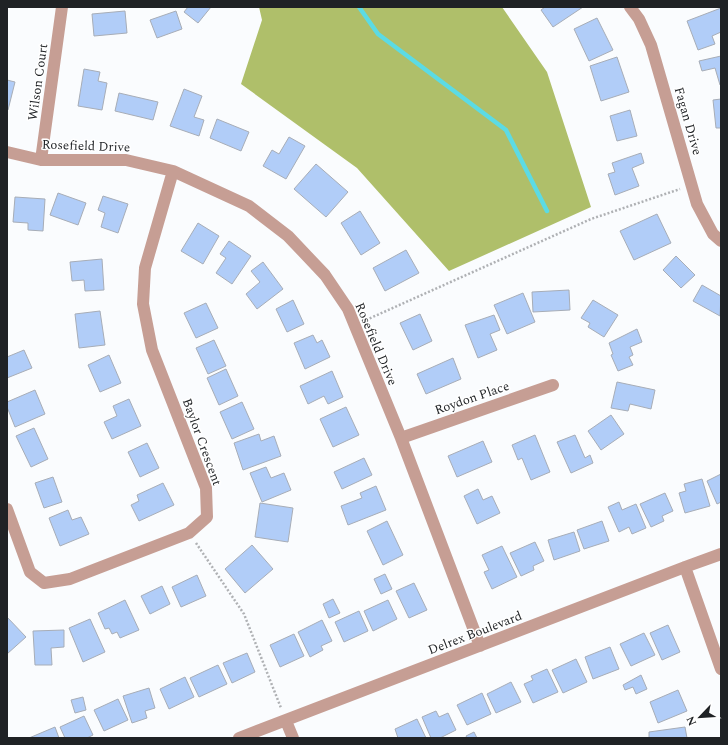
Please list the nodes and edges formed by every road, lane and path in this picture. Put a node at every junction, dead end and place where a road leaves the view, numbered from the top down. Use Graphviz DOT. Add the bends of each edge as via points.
graph roads {
  1 [pos="62,7"];
  2 [pos="630,7"];
  3 [pos="7,152"];
  4 [pos="41,160"];
  5 [pos="173,170"];
  6 [pos="692,186"];
  7 [pos="721,241"];
  8 [pos="355,326"];
  9 [pos="553,385"];
  10 [pos="401,438"];
  11 [pos="7,509"];
  12 [pos="189,533"];
  13 [pos="721,554"];
  14 [pos="685,567"];
  15 [pos="480,646"];
  16 [pos="721,669"];
  17 [pos="286,721"];
  18 [pos="239,738"];
  19 [pos="293,738"];
  1 -- 4 [label="street, Wilson Court"];
  2 -- 6 [label="street, Fagan Drive" via="639,18 651,45"];
  3 -- 4 [label="street, Rosefield Drive"];
  4 -- 5 [label="street, Rosefield Drive" via="126,160"];
  5 -- 8 [label="street, Rosefield Drive" via="249,206 288,236 325,275 348,309"];
  5 -- 12 [label="street, Baylor Crescent" via="145,268 143,304 152,350 206,488 207,517"];
  6 -- 7 [label="street, Fagan Drive" via="697,204 713,234"];
  6 -- 8 [label="path" via="591,219"];
  8 -- 10 [label="street, Rosefield Drive"];
  9 -- 10 [label="street, Roydon Place"];
  10 -- 15 [label="street, Rosefield Drive"];
  11 -- 12 [label="street, Baylor Crescent" via="30,572 44,583 70,579"];
  12 -- 17 [label="path" via="244,614"];
  13 -- 14 [label="street, Delrex Boulevard"];
  14 -- 15 [label="street, Delrex Boulevard"];
  14 -- 16 [label="street"];
  15 -- 17 [label="street, Delrex Boulevard"];
  17 -- 18 [label="street, Delrex Boulevard"];
  17 -- 19 [label="street"];
}
